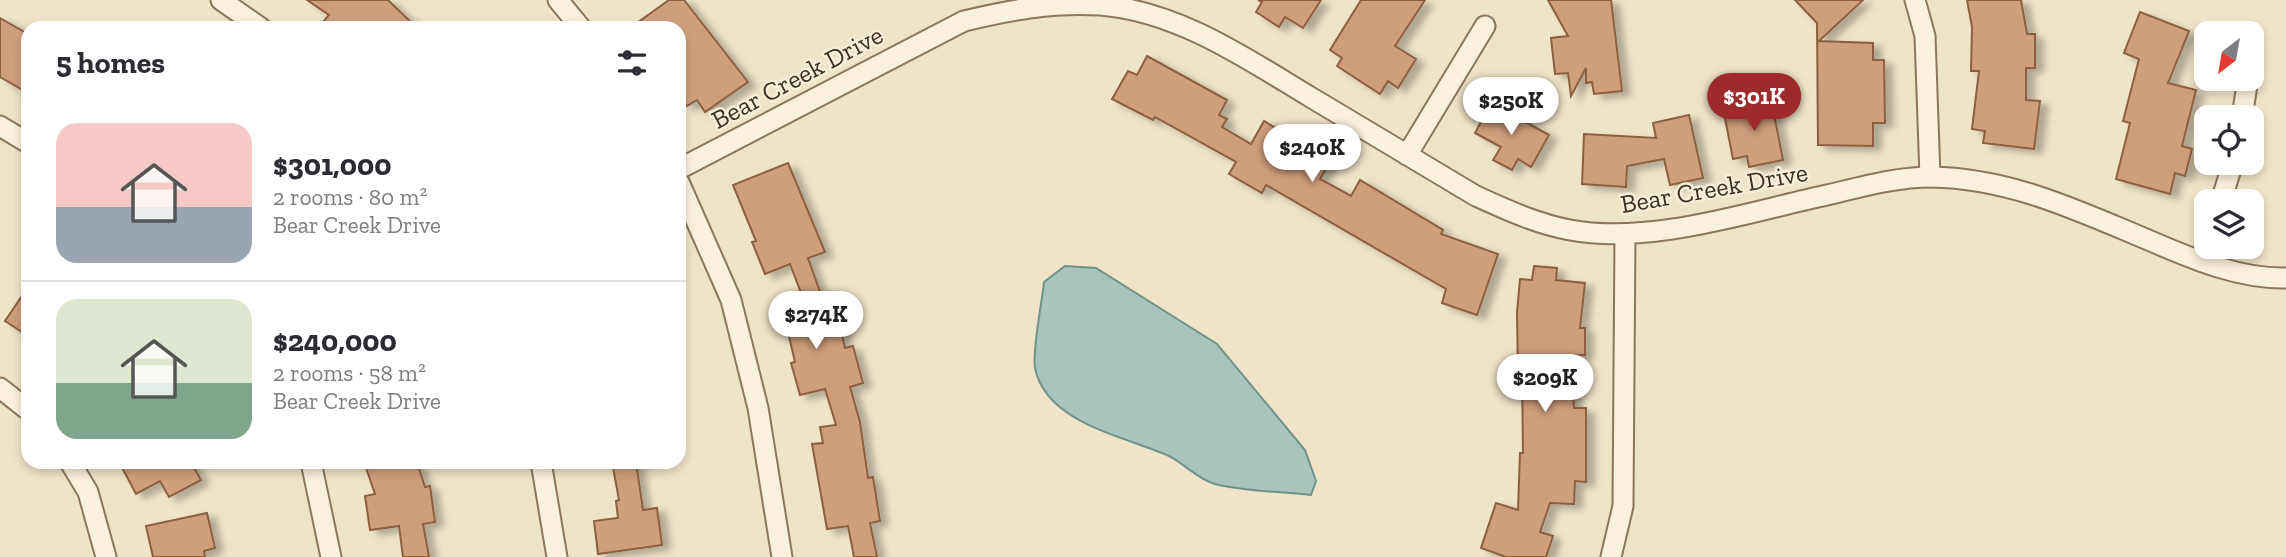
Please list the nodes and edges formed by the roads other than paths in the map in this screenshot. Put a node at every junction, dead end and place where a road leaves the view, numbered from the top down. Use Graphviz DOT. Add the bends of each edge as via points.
graph roads {
  1 [pos="221,0"];
  2 [pos="558,0"];
  3 [pos="1915,0"];
  4 [pos="251,21"];
  5 [pos="575,21"];
  6 [pos="1485,26"];
  7 [pos="0,126"];
  8 [pos="21,139"];
  9 [pos="1407,155"];
  10 [pos="686,165"];
  11 [pos="1930,177"];
  12 [pos="686,198"];
  13 [pos="1625,234"];
  14 [pos="2194,249"];
  15 [pos="2215,259"];
  16 [pos="2286,278"];
  17 [pos="0,388"];
  18 [pos="21,404"];
  19 [pos="74,469"];
  20 [pos="313,469"];
  21 [pos="542,469"];
  22 [pos="106,557"];
  23 [pos="331,557"];
  24 [pos="557,557"];
  25 [pos="782,557"];
  26 [pos="1611,557"];
  1 -- 4 [label="street"];
  2 -- 5 [label="street"];
  3 -- 11 [label="street" via="1925,36"];
  6 -- 9 [label="street"];
  7 -- 8 [label="street"];
  9 -- 10 [label="street, Bear Creek Drive" via="1210,38 1168,21 1102,5 1047,4 964,21"];
  9 -- 13 [label="street, Bear Creek Drive" via="1522,218 1572,230"];
  11 -- 13 [label="street, Bear Creek Drive"];
  11 -- 14 [label="street, Bear Creek Drive" via="1997,183"];
  12 -- 25 [label="street" via="731,300 758,408"];
  13 -- 26 [label="street" via="1623,506"];
  15 -- 16 [label="street, Bear Creek Drive" via="2234,271"];
  17 -- 18 [label="street"];
  19 -- 22 [label="street" via="88,492"];
  20 -- 23 [label="street"];
  21 -- 24 [label="street"];
}
